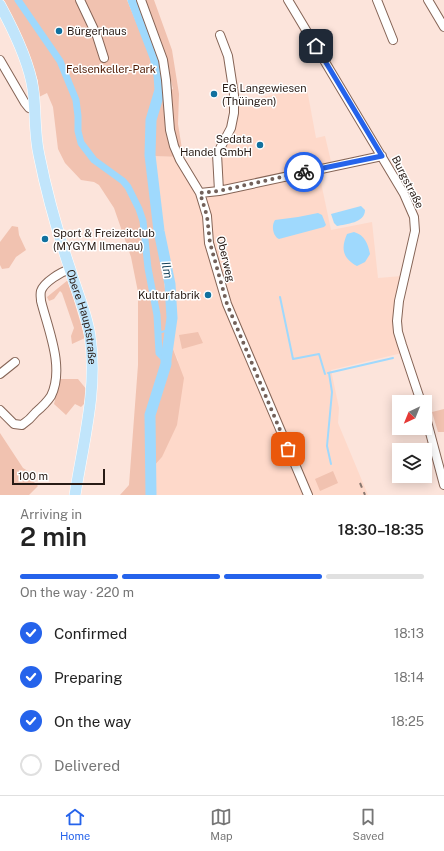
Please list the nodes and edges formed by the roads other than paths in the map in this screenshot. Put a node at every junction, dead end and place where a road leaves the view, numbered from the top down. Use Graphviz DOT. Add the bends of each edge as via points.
graph roads {
  1 [pos="80,0"];
  2 [pos="142,0"];
  3 [pos="288,0"];
  4 [pos="377,0"];
  5 [pos="428,0"];
  6 [pos="0,5"];
  7 [pos="444,27"];
  8 [pos="220,35"];
  9 [pos="393,40"];
  10 [pos="104,58"];
  11 [pos="0,60"];
  12 [pos="35,110"];
  13 [pos="382,156"];
  14 [pos="219,191"];
  15 [pos="200,193"];
  16 [pos="70,269"];
  17 [pos="15,362"];
  18 [pos="0,374"];
  19 [pos="418,395"];
  20 [pos="0,410"];
  21 [pos="431,435"];
  22 [pos="444,485"];
  23 [pos="75,495"];
  24 [pos="308,495"];
  1 -- 10 [label="street"];
  2 -- 15 [label="street, Oberweg" via="163,60 174,146"];
  3 -- 13 [label="street, Burgstraße"];
  4 -- 9 [label="street"];
  5 -- 7 [label="street"];
  6 -- 12 [label="main road, Obere Hauptstraße" via="30,74"];
  8 -- 14 [label="street" via="228,56 234,113 231,128 217,154"];
  11 -- 12 [label="street" via="25,103"];
  12 -- 16 [label="main road, Obere Hauptstraße" via="38,154"];
  13 -- 14 [label="street"];
  13 -- 19 [label="street, Burgstraße" via="414,217 415,231 397,321 398,332"];
  14 -- 15 [label="street"];
  15 -- 24 [label="street, Oberweg" via="207,216 210,243 227,304"];
  16 -- 20 [label="street" via="49,281 40,294 56,362 52,394 22,425 14,424"];
  16 -- 23 [label="main road, Obere Hauptstraße" via="90,336 92,368 90,411"];
  17 -- 18 [label="street"];
  21 -- 22 [label="street"];
}
